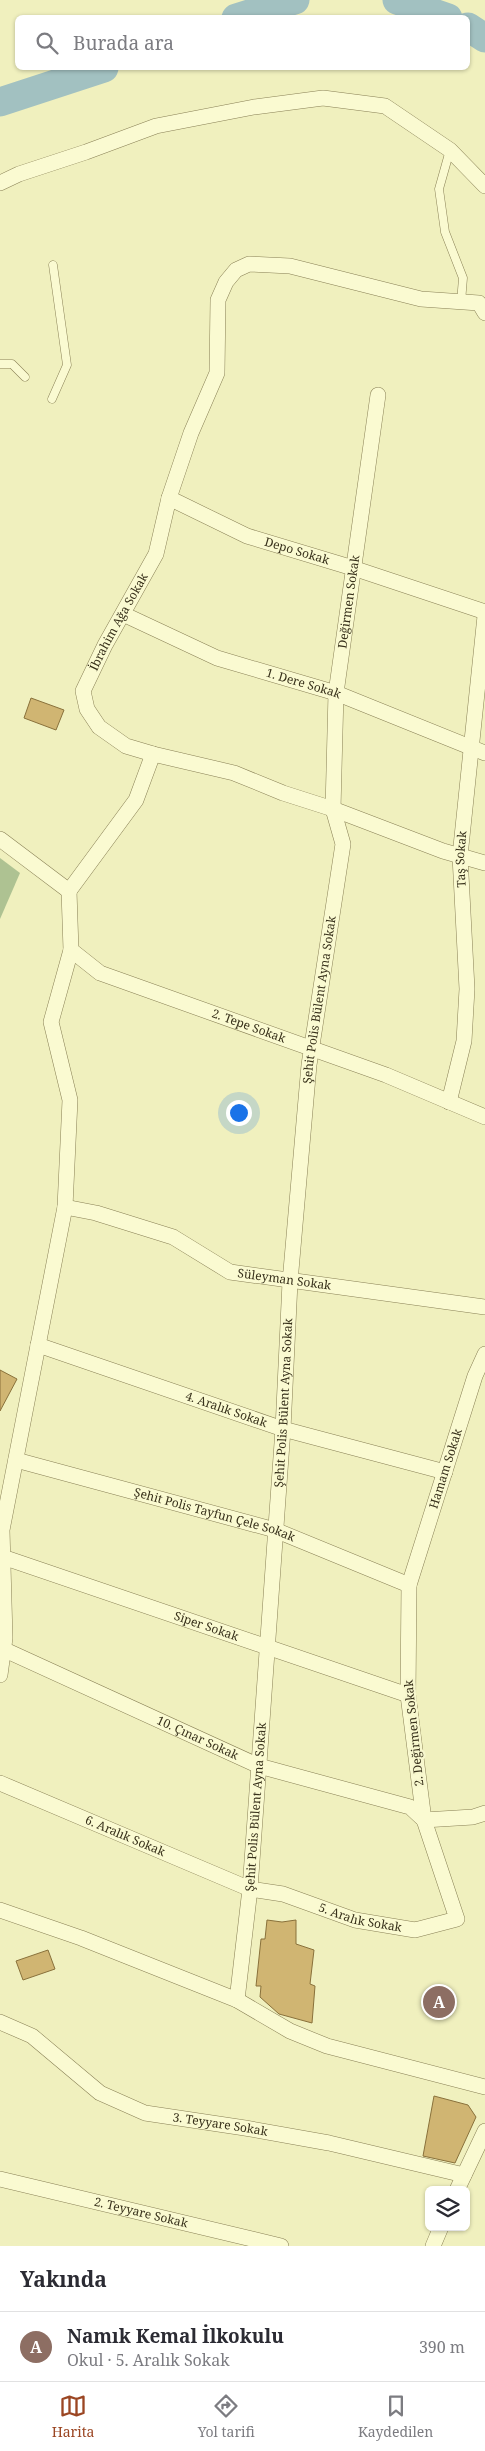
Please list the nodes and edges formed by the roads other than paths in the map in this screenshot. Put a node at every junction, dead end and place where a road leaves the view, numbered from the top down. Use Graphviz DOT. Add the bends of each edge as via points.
graph roads {
  1 [pos="450,150"];
  2 [pos="0,183"];
  3 [pos="485,186"];
  4 [pos="53,264"];
  5 [pos="461,302"];
  6 [pos="485,313"];
  7 [pos="0,364"];
  8 [pos="25,377"];
  9 [pos="378,395"];
  10 [pos="52,399"];
  11 [pos="169,498"];
  12 [pos="353,568"];
  13 [pos="485,612"];
  14 [pos="123,614"];
  15 [pos="485,616"];
  16 [pos="336,693"];
  17 [pos="478,750"];
  18 [pos="153,754"];
  19 [pos="333,809"];
  20 [pos="0,839"];
  21 [pos="460,856"];
  22 [pos="485,863"];
  23 [pos="69,891"];
  24 [pos="71,950"];
  25 [pos="312,1048"];
  26 [pos="449,1102"];
  27 [pos="485,1118"];
  28 [pos="65,1207"];
  29 [pos="290,1282"];
  30 [pos="485,1307"];
  31 [pos="38,1345"];
  32 [pos="485,1354"];
  33 [pos="283,1428"];
  34 [pos="16,1460"];
  35 [pos="445,1472"];
  36 [pos="276,1530"];
  37 [pos="2,1558"];
  38 [pos="409,1585"];
  39 [pos="4,1649"];
  40 [pos="267,1649"];
  41 [pos="0,1675"];
  42 [pos="408,1695"];
  43 [pos="259,1766"];
  44 [pos="0,1783"];
  45 [pos="485,1813"];
  46 [pos="424,1820"];
  47 [pos="250,1889"];
  48 [pos="0,1910"];
  49 [pos="237,2000"];
  50 [pos="0,2022"];
  51 [pos="485,2087"];
  52 [pos="485,2131"];
  53 [pos="464,2175"];
  54 [pos="0,2178"];
  55 [pos="459,2186"];
  56 [pos="439,2231"];
  57 [pos="281,2246"];
  58 [pos="433,2246"];
  1 -- 2 [label="street" via="384,106 323,98 254,107 156,126"];
  1 -- 3 [label="street"];
  1 -- 5 [label="lane" via="439,189 445,232 463,278"];
  4 -- 10 [label="lane" via="67,365"];
  5 -- 6 [label="street" via="479,303"];
  5 -- 11 [label="street, İbrahim Ağa Sokak" via="421,299 290,266 249,264 236,270 218,300 217,373 191,433"];
  7 -- 8 [label="lane" via="12,364"];
  9 -- 12 [label="street, Değirmen Sokak"];
  11 -- 12 [label="street, Depo Sokak" via="248,536"];
  11 -- 14 [label="street, İbrahim Ağa Sokak" via="156,554"];
  12 -- 13 [label="street, Depo Sokak"];
  12 -- 16 [label="street, Değirmen Sokak"];
  14 -- 16 [label="street, 1. Dere Sokak" via="217,658"];
  14 -- 18 [label="street, İbrahim Ağa Sokak" via="84,691 86,709 99,727 126,746"];
  15 -- 17 [label="street, Taş Sokak"];
  16 -- 17 [label="street, 1. Dere Sokak"];
  16 -- 19 [label="street, Değirmen Sokak"];
  17 -- 21 [label="street, Taş Sokak"];
  18 -- 19 [label="street, İbrahim Ağa Sokak" via="234,773"];
  18 -- 23 [label="street" via="136,800"];
  19 -- 21 [label="street, İbrahim Ağa Sokak"];
  19 -- 25 [label="street, Şehit Polis Bülent Ayna Sokak" via="343,844"];
  20 -- 23 [label="street"];
  21 -- 22 [label="street, İbrahim Ağa Sokak"];
  21 -- 26 [label="street, Taş Sokak" via="466,1015 464,1042"];
  23 -- 24 [label="street"];
  24 -- 25 [label="street, 2. Tepe Sokak" via="100,973"];
  24 -- 28 [label="street" via="51,1022 70,1100"];
  25 -- 26 [label="street, 2. Tepe Sokak"];
  25 -- 29 [label="street, Şehit Polis Bülent Ayna Sokak"];
  26 -- 27 [label="street, 2. Tepe Sokak"];
  28 -- 29 [label="street, Süleyman Sokak" via="96,1213 173,1237 230,1272"];
  28 -- 31 [label="street"];
  29 -- 30 [label="street, Süleyman Sokak"];
  29 -- 33 [label="street, Şehit Polis Bülent Ayna Sokak"];
  31 -- 33 [label="street, 4. Aralık Sokak"];
  31 -- 34 [label="street"];
  32 -- 35 [label="street, Hamam Sokak"];
  33 -- 35 [label="street, 4. Aralık Sokak"];
  33 -- 36 [label="street, Şehit Polis Bülent Ayna Sokak"];
  34 -- 36 [label="street, Şehit Polis Tayfun Çele Sokak"];
  34 -- 37 [label="street" via="2,1530"];
  35 -- 38 [label="street, Hamam Sokak"];
  36 -- 38 [label="street, Şehit Polis Tayfun Çele Sokak"];
  36 -- 40 [label="street, Şehit Polis Bülent Ayna Sokak"];
  37 -- 39 [label="street"];
  37 -- 40 [label="street, Siper Sokak"];
  38 -- 42 [label="street, 2. Değirmen Sokak"];
  39 -- 41 [label="street"];
  39 -- 43 [label="street, 10. Çınar Sokak"];
  40 -- 42 [label="street, Siper Sokak"];
  40 -- 43 [label="street, Şehit Polis Bülent Ayna Sokak"];
  42 -- 46 [label="street, 2. Değirmen Sokak"];
  43 -- 46 [label="street, 10. Çınar Sokak" via="410,1806"];
  43 -- 47 [label="street, Şehit Polis Bülent Ayna Sokak"];
  44 -- 47 [label="street, 6. Aralık Sokak"];
  45 -- 46 [label="street" via="473,1817"];
  46 -- 47 [label="street, 5. Aralık Sokak" via="457,1919 416,1930 355,1920 283,1894"];
  47 -- 49 [label="street, Şehit Polis Bülent Ayna Sokak"];
  48 -- 49 [label="street" via="81,1938"];
  49 -- 51 [label="street" via="290,2031 327,2046"];
  50 -- 53 [label="street, 3. Teyyare Sokak" via="32,2036 100,2093 145,2113 329,2143"];
  52 -- 53 [label="street"];
  53 -- 55 [label="street"];
  54 -- 57 [label="street, 2. Teyyare Sokak"];
  56 -- 58 [label="street"];
}
